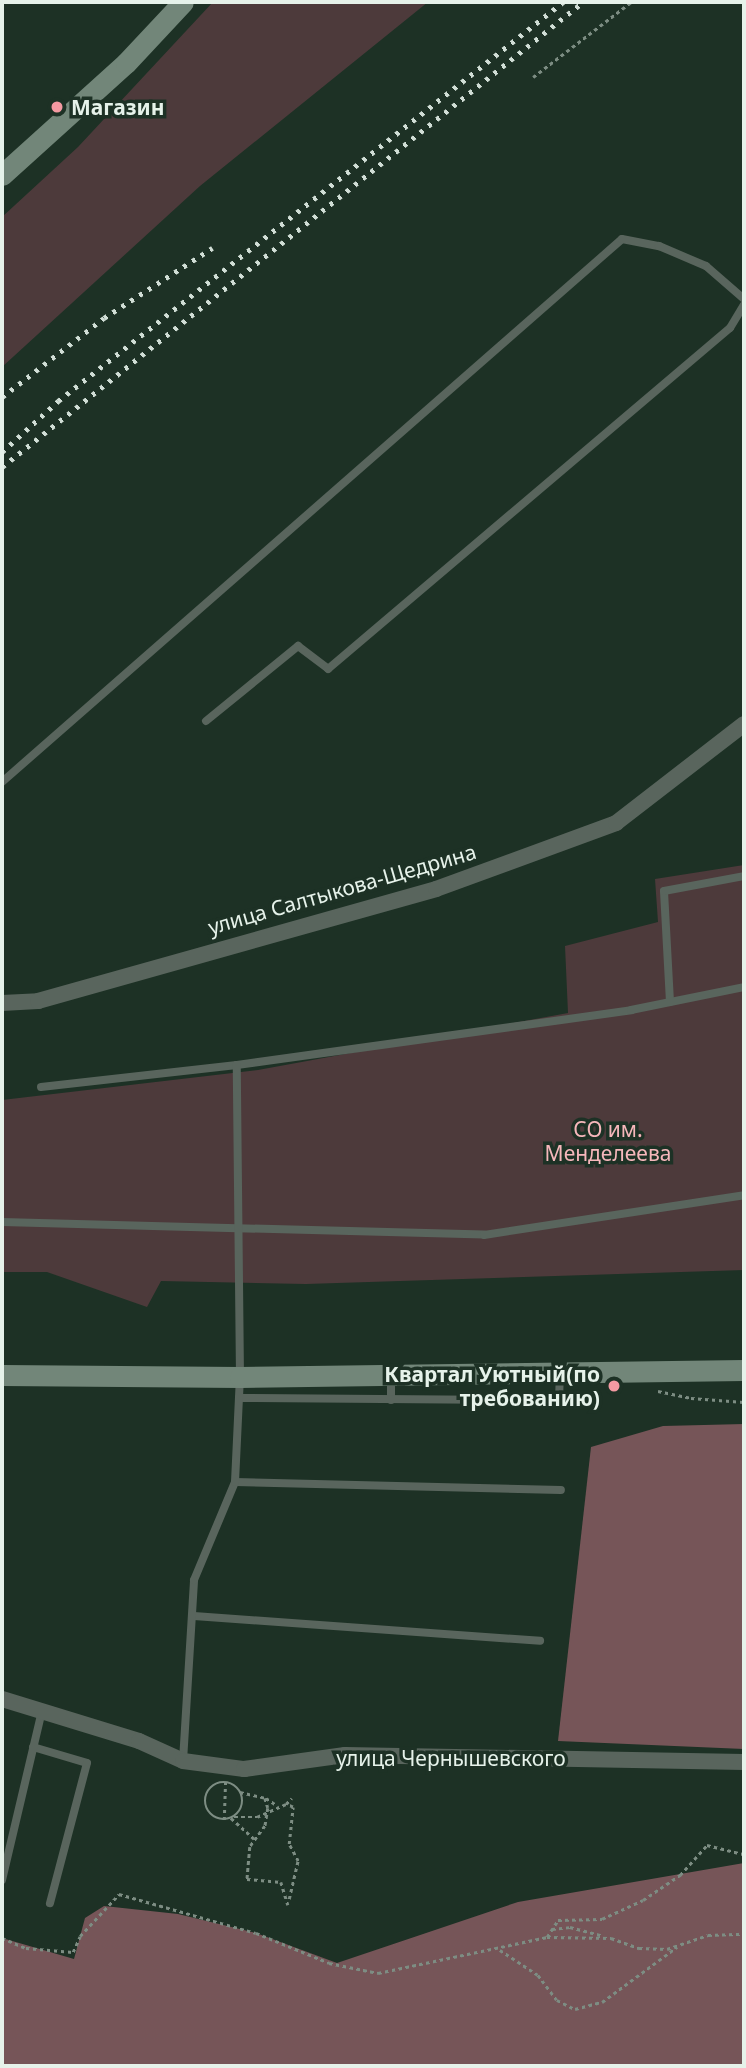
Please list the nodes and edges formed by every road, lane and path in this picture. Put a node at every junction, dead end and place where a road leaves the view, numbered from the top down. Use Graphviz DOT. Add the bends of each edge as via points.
graph roads {
  1 [pos="183,2"];
  2 [pos="631,2"];
  3 [pos="533,78"];
  4 [pos="2,175"];
  5 [pos="744,299"];
  6 [pos="744,305"];
  7 [pos="206,721"];
  8 [pos="744,724"];
  9 [pos="2,782"];
  10 [pos="744,876"];
  11 [pos="744,987"];
  12 [pos="670,1002"];
  13 [pos="2,1003"];
  14 [pos="237,1065"];
  15 [pos="41,1087"];
  16 [pos="744,1195"];
  17 [pos="2,1222"];
  18 [pos="240,1229"];
  19 [pos="744,1370"];
  20 [pos="559,1374"];
  21 [pos="2,1375"];
  22 [pos="391,1376"];
  23 [pos="239,1388"];
  24 [pos="651,1389"];
  25 [pos="391,1400"];
  26 [pos="744,1402"];
  27 [pos="236,1482"];
  28 [pos="561,1490"];
  29 [pos="194,1616"];
  30 [pos="540,1641"];
  31 [pos="2,1699"];
  32 [pos="42,1711"];
  33 [pos="33,1747"];
  34 [pos="183,1761"];
  35 [pos="744,1762"];
  36 [pos="225,1782"];
  37 [pos="240,1792"];
  38 [pos="265,1798"];
  39 [pos="292,1798"];
  40 [pos="286,1804"];
  41 [pos="278,1806"];
  42 [pos="268,1808"];
  43 [pos="232,1817"];
  44 [pos="225,1820"];
  45 [pos="254,1839"];
  46 [pos="744,1854"];
  47 [pos="2,1880"];
  48 [pos="289,1899"];
  49 [pos="50,1903"];
  50 [pos="288,1905"];
  51 [pos="552,1929"];
  52 [pos="744,1934"];
  53 [pos="547,1937"];
  54 [pos="2,1938"];
  55 [pos="611,1938"];
  56 [pos="679,1945"];
  57 [pos="493,1949"];
  1 -- 4 [label="street" via="126,64"];
  2 -- 3 [label="path"];
  5 -- 9 [label="lane" via="706,266 659,246 622,239"];
  6 -- 7 [label="lane" via="730,328 328,669 298,646"];
  8 -- 13 [label="street, улица Салтыкова-Щедрина" via="616,823 436,889 38,1001"];
  10 -- 12 [label="lane" via="664,891"];
  11 -- 12 [label="lane"];
  12 -- 14 [label="lane"];
  14 -- 15 [label="lane"];
  14 -- 18 [label="lane"];
  16 -- 18 [label="lane" via="484,1235"];
  17 -- 18 [label="lane"];
  18 -- 23 [label="lane"];
  19 -- 20 [label="street"];
  20 -- 22 [label="street"];
  20 -- 25 [label="lane" via="559,1400"];
  21 -- 23 [label="street"];
  22 -- 23 [label="street"];
  22 -- 25 [label="lane"];
  23 -- 25 [label="lane"];
  23 -- 27 [label="lane"];
  24 -- 26 [label="path"];
  27 -- 28 [label="lane"];
  27 -- 29 [label="lane" via="194,1580"];
  29 -- 30 [label="lane"];
  29 -- 34 [label="lane"];
  31 -- 32 [label="street, улица Чернышевского"];
  32 -- 33 [label="lane"];
  32 -- 34 [label="street, улица Чернышевского" via="139,1741"];
  33 -- 47 [label="lane"];
  33 -- 49 [label="lane" via="87,1762"];
  34 -- 35 [label="street, улица Чернышевского" via="244,1769 345,1755"];
  36 -- 37 [label="path"];
  36 -- 44 [label="path"];
  36 -- 44 [label="path" via="215,1784 205,1797 209,1813"];
  37 -- 38 [label="path"];
  37 -- 43 [label="path" via="243,1804"];
  38 -- 41 [label="path"];
  38 -- 42 [label="path"];
  39 -- 40 [label="path"];
  40 -- 41 [label="path"];
  40 -- 48 [label="path" via="293,1807 289,1844 298,1861"];
  41 -- 42 [label="path"];
  42 -- 43 [label="path" via="257,1816"];
  42 -- 45 [label="path" via="265,1826"];
  43 -- 44 [label="path"];
  43 -- 45 [label="path"];
  45 -- 48 [label="path" via="247,1879 281,1882"];
  46 -- 51 [label="path" via="707,1845 680,1874 643,1900 602,1919 558,1920"];
  48 -- 50 [label="path"];
  51 -- 53 [label="path"];
  51 -- 55 [label="path" via="570,1927"];
  52 -- 56 [label="path" via="708,1935"];
  53 -- 55 [label="path"];
  53 -- 57 [label="path"];
  54 -- 57 [label="path" via="36,1950 72,1952 119,1894 256,1933 328,1963 378,1973"];
  55 -- 56 [label="path" via="639,1948"];
  56 -- 57 [label="path" via="603,2001 575,2008 557,2000 538,1975 506,1950"];
}
